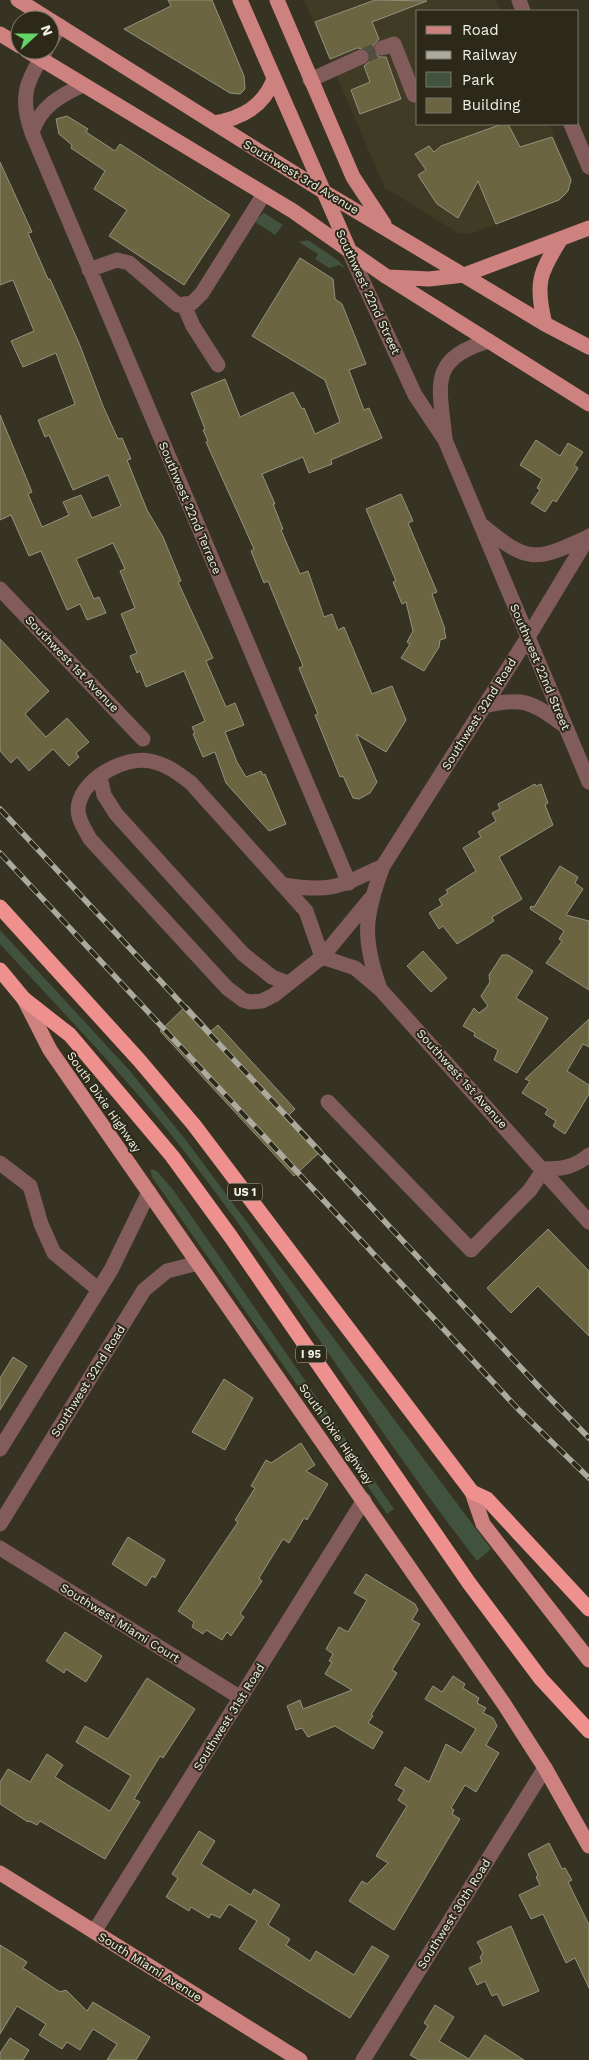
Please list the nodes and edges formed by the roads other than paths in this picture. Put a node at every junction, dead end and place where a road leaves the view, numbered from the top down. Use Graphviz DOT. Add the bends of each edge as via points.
graph roads {
  1 [pos="18,0"];
  2 [pos="240,0"];
  3 [pos="277,0"];
  4 [pos="34,10"];
  5 [pos="60,26"];
  6 [pos="382,48"];
  7 [pos="361,57"];
  8 [pos="40,60"];
  9 [pos="51,60"];
  10 [pos="274,79"];
  11 [pos="310,80"];
  12 [pos="83,85"];
  13 [pos="414,95"];
  14 [pos="214,123"];
  15 [pos="571,125"];
  16 [pos="32,133"];
  17 [pos="589,167"];
  18 [pos="321,190"];
  19 [pos="264,194"];
  20 [pos="589,228"];
  21 [pos="388,229"];
  22 [pos="561,239"];
  23 [pos="348,249"];
  24 [pos="89,270"];
  25 [pos="464,276"];
  26 [pos="387,277"];
  27 [pos="184,305"];
  28 [pos="545,324"];
  29 [pos="489,341"];
  30 [pos="589,347"];
  31 [pos="218,365"];
  32 [pos="589,404"];
  33 [pos="445,440"];
  34 [pos="480,524"];
  35 [pos="589,536"];
  36 [pos="0,589"];
  37 [pos="528,637"];
  38 [pos="484,706"];
  39 [pos="565,726"];
  40 [pos="143,739"];
  41 [pos="100,777"];
  42 [pos="589,782"];
  43 [pos="383,866"];
  44 [pos="349,882"];
  45 [pos="284,885"];
  46 [pos="371,898"];
  47 [pos="0,908"];
  48 [pos="322,957"];
  49 [pos="0,970"];
  50 [pos="288,983"];
  51 [pos="380,989"];
  52 [pos="24,999"];
  53 [pos="328,1102"];
  54 [pos="589,1154"];
  55 [pos="0,1163"];
  56 [pos="544,1169"];
  57 [pos="149,1192"];
  58 [pos="589,1222"];
  59 [pos="198,1263"];
  60 [pos="99,1290"];
  61 [pos="0,1449"];
  62 [pos="472,1492"];
  63 [pos="364,1500"];
  64 [pos="0,1524"];
  65 [pos="0,1548"];
  66 [pos="589,1609"];
  67 [pos="589,1660"];
  68 [pos="241,1698"];
  69 [pos="589,1731"];
  70 [pos="545,1768"];
  71 [pos="589,1846"];
  72 [pos="0,1873"];
  73 [pos="94,1932"];
  74 [pos="300,2060"];
  75 [pos="363,2060"];
  1 -- 4 [label="main road, Southwest 3rd Avenue"];
  2 -- 10 [label="main road, Southwest 22nd Street"];
  3 -- 11 [label="main road"];
  5 -- 14 [label="main road, Southwest 3rd Avenue"];
  6 -- 13 [label="street" via="394,44"];
  7 -- 11 [label="street"];
  8 -- 16 [label="street, Southwest 22nd Terrace" via="28,81 25,96 24,112"];
  9 -- 12 [label="main road"];
  10 -- 14 [label="main road" via="269,92 249,112"];
  10 -- 18 [label="main road, Southwest 22nd Street"];
  11 -- 21 [label="main road" via="353,177"];
  12 -- 16 [label="street" via="44,109"];
  12 -- 19 [label="main road"];
  14 -- 18 [label="main road, Southwest 3rd Avenue"];
  15 -- 17 [label="street"];
  16 -- 24 [label="street, Southwest 22nd Terrace"];
  18 -- 21 [label="main road, Southwest 3rd Avenue"];
  18 -- 23 [label="main road, Southwest 22nd Street"];
  19 -- 23 [label="main road"];
  19 -- 27 [label="street" via="202,293 192,304"];
  20 -- 22 [label="main road"];
  21 -- 25 [label="main road, Southwest 3rd Avenue"];
  22 -- 25 [label="main road"];
  22 -- 28 [label="main road" via="541,272 539,297"];
  23 -- 26 [label="main road"];
  23 -- 33 [label="street, Southwest 22nd Street" via="415,395"];
  24 -- 27 [label="street" via="117,260 129,263 166,297 178,306"];
  24 -- 44 [label="street, Southwest 22nd Terrace"];
  25 -- 26 [label="main road" via="429,279"];
  25 -- 28 [label="main road, Southwest 3rd Avenue"];
  26 -- 29 [label="main road"];
  27 -- 31 [label="street" via="193,326"];
  28 -- 30 [label="main road, Southwest 3rd Avenue"];
  29 -- 32 [label="main road"];
  29 -- 33 [label="street, Southwest 22nd Street" via="458,353 444,369 441,391"];
  33 -- 34 [label="street, Southwest 22nd Street"];
  34 -- 35 [label="street" via="508,547 521,554 535,556 544,556"];
  34 -- 37 [label="street, Southwest 22nd Street"];
  35 -- 37 [label="street, Southwest 32nd Road"];
  36 -- 40 [label="street, Southwest 1st Avenue"];
  37 -- 38 [label="street, Southwest 32nd Road"];
  37 -- 39 [label="street, Southwest 22nd Street"];
  38 -- 39 [label="street" via="517,700 531,704"];
  38 -- 43 [label="street, Southwest 32nd Road"];
  39 -- 42 [label="street, Southwest 22nd Street"];
  41 -- 45 [label="street" via="114,766 136,760 154,762 175,771 191,783"];
  41 -- 50 [label="street" via="104,794 116,814 243,954 272,977"];
  41 -- 50 [label="street" via="86,789 78,803 80,822 90,839 227,988 243,1000 256,1002 274,995"];
  43 -- 44 [label="street"];
  43 -- 46 [label="street, Southwest 32nd Road"];
  44 -- 45 [label="street" via="327,889"];
  45 -- 48 [label="street" via="306,911"];
  46 -- 48 [label="street"];
  46 -- 51 [label="street, Southwest 1st Avenue" via="367,941"];
  47 -- 62 [label="highway, US 1" via="97,1012 194,1125"];
  48 -- 50 [label="street"];
  48 -- 51 [label="street, Southwest 1st Avenue" via="355,968"];
  49 -- 52 [label="highway, South Dixie Highway"];
  51 -- 56 [label="street, Southwest 1st Avenue"];
  52 -- 57 [label="main road, South Dixie Highway" via="50,1050"];
  52 -- 69 [label="highway, I 95" via="70,1035 172,1156 470,1583 541,1679"];
  53 -- 56 [label="street" via="471,1250 530,1190"];
  54 -- 56 [label="street" via="573,1166 560,1170"];
  55 -- 60 [label="street" via="30,1186 54,1253"];
  56 -- 58 [label="street, Southwest 1st Avenue" via="560,1192"];
  57 -- 59 [label="main road, South Dixie Highway"];
  57 -- 60 [label="street"];
  59 -- 63 [label="main road, South Dixie Highway"];
  59 -- 64 [label="street, Southwest 32nd Road" via="167,1272 144,1290"];
  60 -- 61 [label="street"];
  62 -- 66 [label="highway" via="487,1499"];
  62 -- 67 [label="main road" via="483,1524"];
  63 -- 68 [label="street, Southwest 31st Road"];
  63 -- 70 [label="main road, South Dixie Highway"];
  65 -- 68 [label="street, Southwest Miami Court"];
  68 -- 73 [label="street, Southwest 31st Road"];
  70 -- 71 [label="main road, South Dixie Highway"];
  70 -- 75 [label="street, Southwest 30th Road"];
  72 -- 73 [label="main road, South Miami Avenue"];
  73 -- 74 [label="main road, South Miami Avenue"];
}
